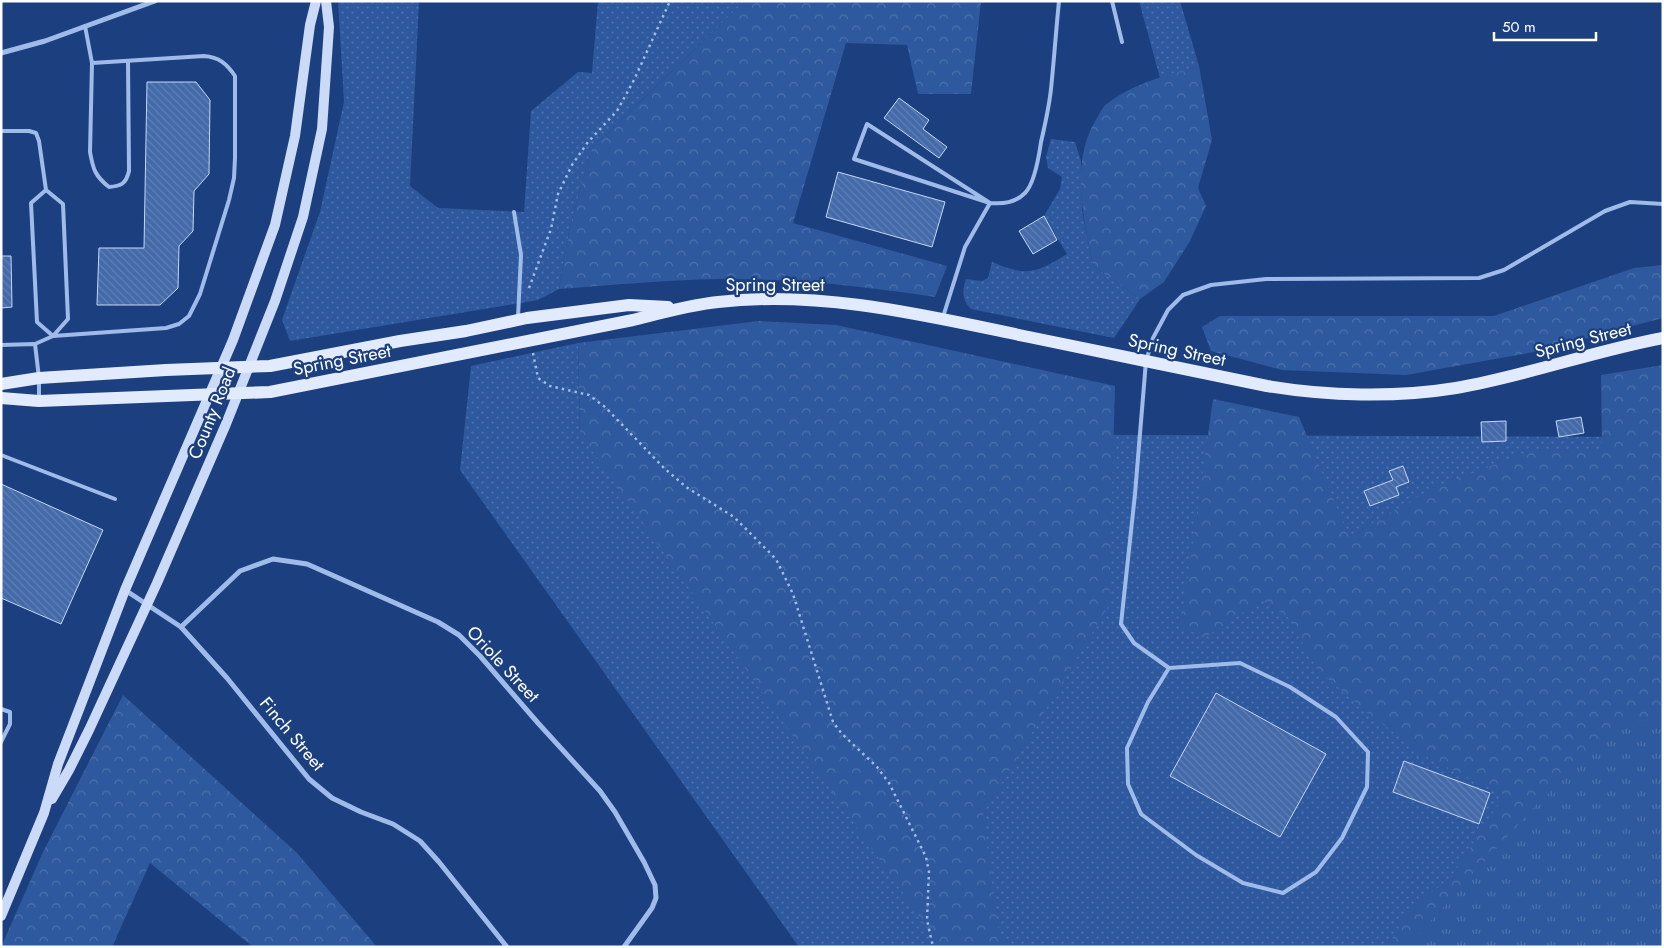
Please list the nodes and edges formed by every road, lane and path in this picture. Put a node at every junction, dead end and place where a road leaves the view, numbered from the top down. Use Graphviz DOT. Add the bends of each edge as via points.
graph roads {
  1 [pos="155,1"];
  2 [pos="316,1"];
  3 [pos="326,1"];
  4 [pos="670,1"];
  5 [pos="1059,1"];
  6 [pos="1112,1"];
  7 [pos="85,26"];
  8 [pos="1122,42"];
  9 [pos="1,53"];
  10 [pos="128,61"];
  11 [pos="92,63"];
  12 [pos="1,131"];
  13 [pos="46,190"];
  14 [pos="990,203"];
  15 [pos="1663,204"];
  16 [pos="514,212"];
  17 [pos="528,292"];
  18 [pos="683,307"];
  19 [pos="942,319"];
  20 [pos="518,320"];
  21 [pos="53,336"];
  22 [pos="1663,338"];
  23 [pos="531,341"];
  24 [pos="35,344"];
  25 [pos="1,345"];
  26 [pos="1146,361"];
  27 [pos="249,367"];
  28 [pos="222,368"];
  29 [pos="39,378"];
  30 [pos="1,384"];
  31 [pos="210,394"];
  32 [pos="238,394"];
  33 [pos="1,398"];
  34 [pos="39,401"];
  35 [pos="1,455"];
  36 [pos="115,499"];
  37 [pos="125,590"];
  38 [pos="147,604"];
  39 [pos="181,627"];
  40 [pos="1169,668"];
  41 [pos="1,709"];
  42 [pos="1,742"];
  43 [pos="44,813"];
  44 [pos="1,916"];
  45 [pos="507,947"];
  46 [pos="624,947"];
  47 [pos="932,947"];
  1 -- 7 [label="street"];
  2 -- 28 [label="main road, County Road" via="295,136 275,225"];
  3 -- 27 [label="main road, County Road" via="329,27 322,129 303,217"];
  4 -- 17 [label="path" via="617,111 572,165 558,194 551,229"];
  5 -- 14 [label="lane" via="1051,91 1033,177 1019,198 1000,204"];
  6 -- 8 [label="lane"];
  7 -- 9 [label="street"];
  7 -- 11 [label="lane"];
  10 -- 11 [label="lane"];
  10 -- 11 [label="lane" via="129,171 127,180 120,186 109,187 99,179 90,152"];
  10 -- 21 [label="lane" via="204,56 216,57 228,66 235,76 235,158 229,200 200,294 189,316 179,324 166,328"];
  12 -- 13 [label="lane" via="36,133"];
  13 -- 21 [label="lane" via="63,204 68,319"];
  13 -- 21 [label="lane" via="31,203 37,322"];
  14 -- 14 [label="lane" via="973,192 867,124 854,159"];
  14 -- 19 [label="lane" via="965,247"];
  15 -- 26 [label="lane" via="1630,202 1605,210 1504,270 1480,278 1266,279 1211,285 1184,295 1168,310"];
  16 -- 20 [label="lane" via="521,254"];
  18 -- 19 [label="main road, Spring Street" via="729,301 828,302"];
  18 -- 20 [label="main road, Spring Street" via="629,305"];
  18 -- 23 [label="main road, Spring Street"];
  19 -- 26 [label="main road, Spring Street"];
  20 -- 27 [label="main road, Spring Street" via="270,366"];
  21 -- 24 [label="lane"];
  22 -- 26 [label="main road, Spring Street" via="1485,382 1432,391 1390,393 1301,391"];
  23 -- 32 [label="main road, Spring Street" via="270,392"];
  23 -- 47 [label="path" via="538,378 550,386 588,395 605,407 664,468 686,487 734,517 776,559 793,594 833,722 889,783 926,857 929,872 927,920"];
  24 -- 25 [label="lane"];
  24 -- 29 [label="lane"];
  26 -- 40 [label="lane" via="1121,624 1134,643"];
  27 -- 28 [label="main road, Spring Street"];
  27 -- 32 [label="main road, County Road"];
  28 -- 29 [label="main road, Spring Street"];
  28 -- 31 [label="main road, County Road"];
  29 -- 30 [label="main road, Spring Street"];
  29 -- 34 [label="lane"];
  31 -- 32 [label="main road, Spring Street"];
  31 -- 34 [label="main road, Spring Street"];
  31 -- 37 [label="main road, County Road"];
  32 -- 38 [label="main road, County Road"];
  33 -- 34 [label="main road, Spring Street"];
  35 -- 36 [label="lane"];
  37 -- 38 [label="street, Finch Street"];
  37 -- 43 [label="main road, County Road" via="58,764"];
  38 -- 39 [label="street, Finch Street"];
  38 -- 43 [label="main road, County Road" via="73,762"];
  39 -- 45 [label="street, Finch Street" via="309,779 332,798 393,824 420,841"];
  39 -- 46 [label="street, Oriole Street" via="240,571 272,559 307,564 438,622 459,635 600,791 644,862 655,885 656,898"];
  40 -- 40 [label="lane" via="1240,663 1290,687 1336,717 1368,752 1367,787 1342,838 1316,872 1283,893 1243,883 1196,855 1141,814 1128,784 1126,748"];
  41 -- 42 [label="lane" via="10,712 10,724"];
  43 -- 44 [label="main road, County Road"];
}
